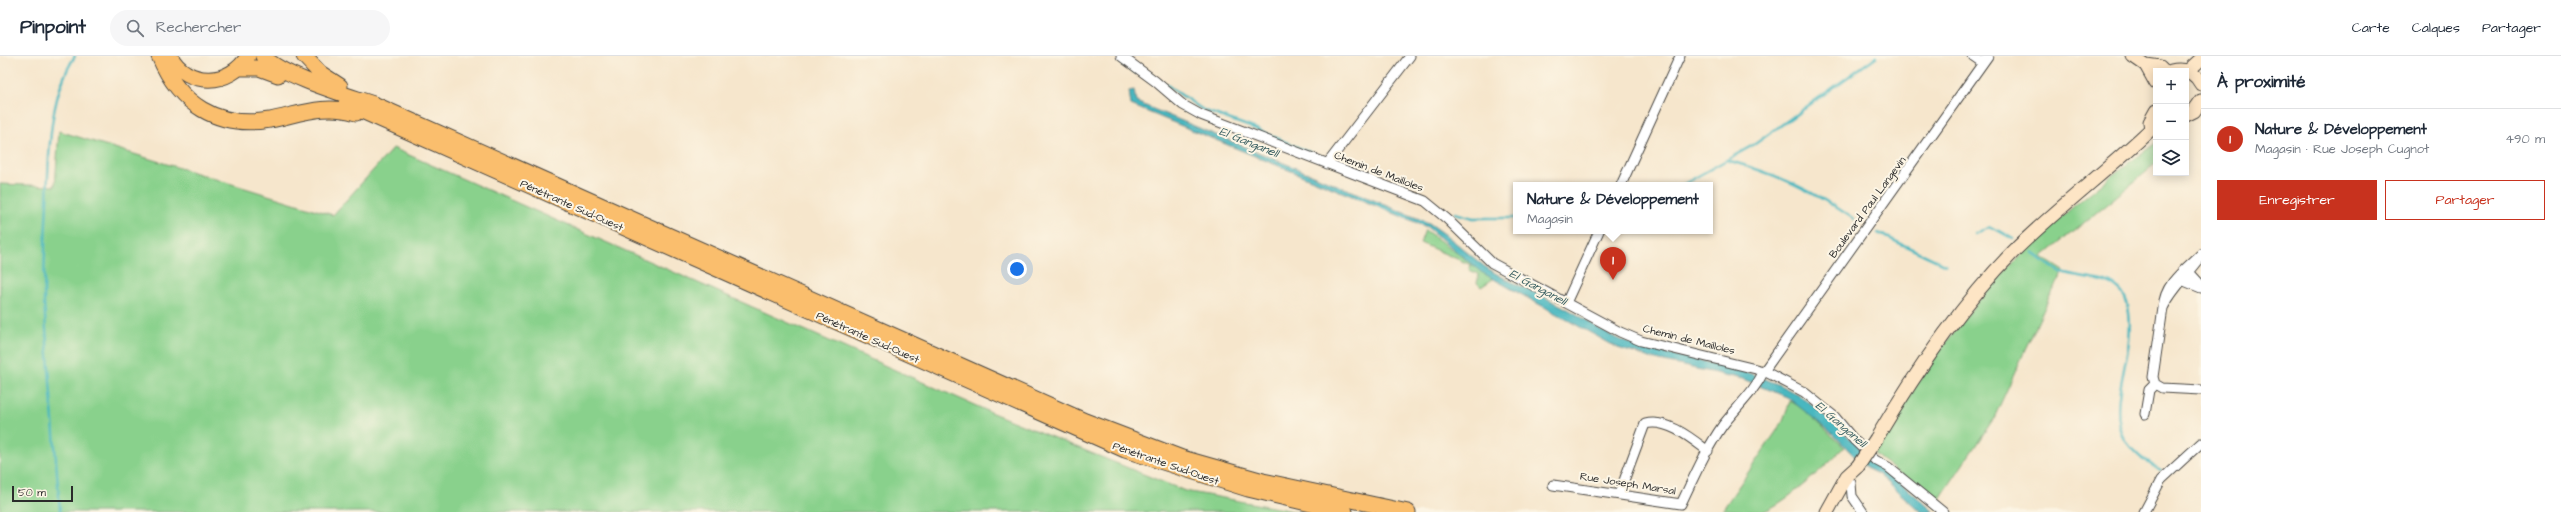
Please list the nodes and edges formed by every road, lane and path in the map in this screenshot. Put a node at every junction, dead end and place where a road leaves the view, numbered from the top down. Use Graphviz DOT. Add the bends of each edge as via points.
graph roads {
  1 [pos="159,56"];
  2 [pos="170,56"];
  3 [pos="248,56"];
  4 [pos="263,56"];
  5 [pos="304,56"];
  6 [pos="1121,56"];
  7 [pos="1410,56"];
  8 [pos="1680,56"];
  9 [pos="1973,56"];
  10 [pos="2134,56"];
  11 [pos="1986,59"];
  12 [pos="2201,59"];
  13 [pos="2146,65"];
  14 [pos="239,68"];
  15 [pos="2161,68"];
  16 [pos="2189,70"];
  17 [pos="2189,72"];
  18 [pos="2153,78"];
  19 [pos="2200,80"];
  20 [pos="376,105"];
  21 [pos="2200,105"];
  22 [pos="2189,113"];
  23 [pos="2153,116"];
  24 [pos="2153,128"];
  25 [pos="403,129"];
  26 [pos="1328,164"];
  27 [pos="1622,182"];
  28 [pos="1598,234"];
  29 [pos="2201,254"];
  30 [pos="2201,257"];
  31 [pos="2185,275"];
  32 [pos="2201,285"];
  33 [pos="2201,288"];
  34 [pos="1566,303"];
  35 [pos="1764,373"];
  36 [pos="2155,384"];
  37 [pos="1755,388"];
  38 [pos="2201,390"];
  39 [pos="2145,414"];
  40 [pos="2201,443"];
  41 [pos="1708,451"];
  42 [pos="1858,466"];
  43 [pos="1851,483"];
  44 [pos="1553,485"];
  45 [pos="1619,494"];
  46 [pos="1345,512"];
  47 [pos="1408,512"];
  48 [pos="1827,512"];
  49 [pos="1833,512"];
  50 [pos="1860,512"];
  51 [pos="1943,512"];
  52 [pos="2144,512"];
  1 -- 25 [label="highway, Pénétrante Sud-Ouest" via="175,86 188,100 215,116 252,122 322,108 346,110"];
  2 -- 14 [label="highway" via="186,73 204,80 223,78"];
  3 -- 14 [label="highway"];
  4 -- 20 [label="highway" via="293,74"];
  5 -- 20 [label="highway" via="326,77"];
  6 -- 26 [label="street, Chemin de Mailloles" via="1183,105 1201,115"];
  7 -- 26 [label="street"];
  8 -- 27 [label="street"];
  9 -- 11 [label="street"];
  10 -- 13 [label="main road"];
  11 -- 35 [label="street, Boulevard Paul Langevin"];
  12 -- 16 [label="main road"];
  13 -- 15 [label="main road"];
  13 -- 18 [label="main road"];
  14 -- 25 [label="highway, Pénétrante Sud-Ouest" via="259,68 276,74"];
  17 -- 19 [label="main road"];
  20 -- 47 [label="highway" via="1085,421 1182,458 1263,481"];
  21 -- 22 [label="main road"];
  23 -- 24 [label="main road" via="2150,122"];
  24 -- 42 [label="main road, bridge" via="2064,204 2012,253 1987,281 1942,337"];
  25 -- 46 [label="highway, Pénétrante Sud-Ouest" via="1124,450 1248,489"];
  26 -- 34 [label="street, Chemin de Mailloles" via="1425,201 1492,263"];
  28 -- 34 [label="street"];
  29 -- 31 [label="street"];
  30 -- 31 [label="street"];
  31 -- 32 [label="street"];
  31 -- 33 [label="street"];
  31 -- 36 [label="street" via="2170,285 2163,297 2153,377"];
  34 -- 35 [label="street, Chemin de Mailloles" via="1641,341"];
  35 -- 37 [label="street, Boulevard Paul Langevin"];
  35 -- 51 [label="street, Chemin de Mailloles" via="1804,392 1828,411 1875,460 1888,467"];
  36 -- 38 [label="street" via="2162,388"];
  36 -- 39 [label="street" via="2149,390"];
  37 -- 41 [label="street, Rue Joseph Marsal" via="1722,426"];
  40 -- 52 [label="street" via="2161,480"];
  41 -- 45 [label="street, Rue Joseph Marsal" via="1694,473 1681,504"];
  41 -- 45 [label="street" via="1686,435 1668,427 1645,424"];
  42 -- 43 [label="main road"];
  42 -- 48 [label="main road" via="1847,476"];
  43 -- 49 [label="main road"];
  43 -- 50 [label="street" via="1852,496"];
  44 -- 45 [label="street, Rue Joseph Marsal"];
}
